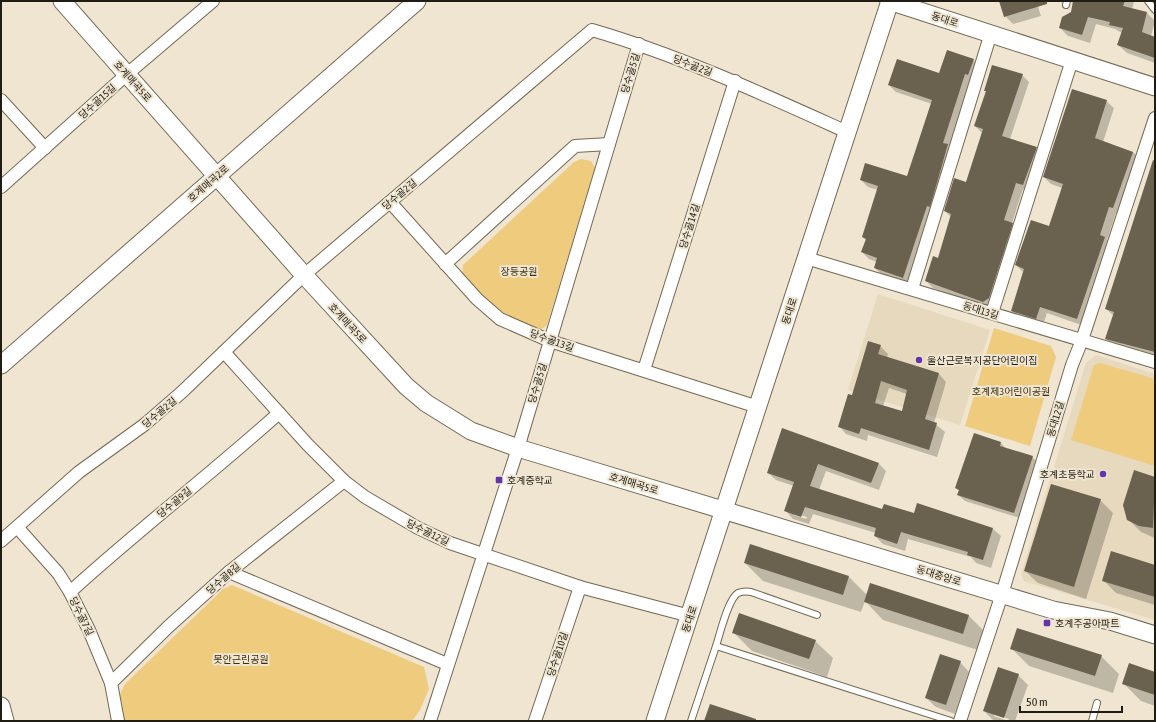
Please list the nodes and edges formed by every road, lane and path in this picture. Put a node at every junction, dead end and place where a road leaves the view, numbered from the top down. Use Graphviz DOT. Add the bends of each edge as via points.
graph roads {
  1 [pos="62,1"];
  2 [pos="417,1"];
  3 [pos="890,1"];
  4 [pos="1148,1"];
  5 [pos="205,3"];
  6 [pos="1155,10"];
  7 [pos="991,34"];
  8 [pos="639,44"];
  9 [pos="1072,60"];
  10 [pos="126,75"];
  11 [pos="735,81"];
  12 [pos="1155,87"];
  13 [pos="1,100"];
  14 [pos="1155,118"];
  15 [pos="847,132"];
  16 [pos="609,144"];
  17 [pos="45,148"];
  18 [pos="217,175"];
  19 [pos="1,187"];
  20 [pos="390,202"];
  21 [pos="806,258"];
  22 [pos="444,264"];
  23 [pos="304,275"];
  24 [pos="912,289"];
  25 [pos="992,314"];
  26 [pos="1082,340"];
  27 [pos="550,341"];
  28 [pos="224,352"];
  29 [pos="1155,362"];
  30 [pos="1,365"];
  31 [pos="644,370"];
  32 [pos="758,406"];
  33 [pos="279,413"];
  34 [pos="518,448"];
  35 [pos="344,481"];
  36 [pos="725,510"];
  37 [pos="17,526"];
  38 [pos="1,541"];
  39 [pos="483,554"];
  40 [pos="229,572"];
  41 [pos="580,587"];
  42 [pos="70,592"];
  43 [pos="1002,594"];
  44 [pos="817,615"];
  45 [pos="690,616"];
  46 [pos="1155,635"];
  47 [pos="716,646"];
  48 [pos="447,664"];
  49 [pos="111,683"];
  50 [pos="1098,703"];
  51 [pos="1,706"];
  52 [pos="5,721"];
  53 [pos="118,721"];
  54 [pos="430,721"];
  55 [pos="535,721"];
  56 [pos="655,721"];
  57 [pos="691,721"];
  58 [pos="951,721"];
  59 [pos="960,721"];
  60 [pos="1092,721"];
  1 -- 10 [label="street, 호계매곡5로"];
  2 -- 18 [label="street, 호계매곡2로"];
  3 -- 7 [label="street, 동대로"];
  3 -- 15 [label="street, 동대로"];
  4 -- 6 [label="lane"];
  5 -- 10 [label="street, 당수골15길"];
  7 -- 9 [label="street, 동대로"];
  7 -- 24 [label="street"];
  8 -- 11 [label="street, 당수골2길"];
  8 -- 16 [label="street, 당수골5길"];
  8 -- 20 [label="street, 당수골2길" via="592,30"];
  9 -- 12 [label="street, 동대로"];
  9 -- 25 [label="street"];
  10 -- 17 [label="street, 당수골15길"];
  10 -- 18 [label="street, 호계매곡5로"];
  11 -- 15 [label="street, 당수골2길"];
  11 -- 31 [label="street, 당수골14길"];
  13 -- 17 [label="street"];
  14 -- 26 [label="street, 동대12길"];
  15 -- 21 [label="street, 동대로"];
  16 -- 22 [label="street" via="574,146"];
  16 -- 27 [label="street, 당수골5길"];
  17 -- 19 [label="street, 당수골15길"];
  18 -- 23 [label="street, 호계매곡5로"];
  18 -- 30 [label="street, 호계매곡2로"];
  20 -- 22 [label="street, 당수골13길"];
  20 -- 23 [label="street, 당수골2길"];
  21 -- 24 [label="street, 동대13길"];
  21 -- 32 [label="street, 동대로"];
  22 -- 27 [label="street, 당수골13길" via="500,319"];
  23 -- 28 [label="street, 당수골2길"];
  23 -- 34 [label="street, 호계매곡5로" via="406,386 426,403 471,431"];
  24 -- 25 [label="street, 동대13길"];
  25 -- 26 [label="street, 동대13길"];
  26 -- 29 [label="street, 동대13길"];
  26 -- 43 [label="street, 동대12길" via="1072,365"];
  27 -- 31 [label="street, 당수골13길"];
  27 -- 34 [label="street, 당수골5길"];
  28 -- 33 [label="street, 당수골12길"];
  28 -- 37 [label="street, 당수골2길" via="144,425 79,472"];
  31 -- 32 [label="street, 당수골13길"];
  32 -- 36 [label="street, 동대로"];
  33 -- 35 [label="street, 당수골12길"];
  33 -- 42 [label="street, 당수골9길" via="118,548"];
  34 -- 36 [label="street, 호계매곡5로"];
  34 -- 39 [label="street, 당수골5길"];
  35 -- 39 [label="street, 당수골12길" via="365,497 418,528 450,543"];
  35 -- 40 [label="street, 당수골8길"];
  36 -- 43 [label="street, 동대중앙로"];
  36 -- 45 [label="street, 동대로"];
  37 -- 38 [label="street, 당수골2길"];
  37 -- 42 [label="street, 당수골7길" via="58,573"];
  39 -- 41 [label="street, 당수골12길"];
  39 -- 48 [label="street, 당수골5길"];
  40 -- 48 [label="street"];
  40 -- 49 [label="street, 당수골8길"];
  41 -- 45 [label="street, 당수골12길"];
  41 -- 55 [label="street, 당수골10길"];
  42 -- 49 [label="street, 당수골7길"];
  43 -- 46 [label="street, 동대중앙로" via="1053,610 1110,621"];
  43 -- 59 [label="street, 동대12길"];
  44 -- 47 [label="lane" via="744,591 731,601"];
  45 -- 56 [label="street, 동대로"];
  47 -- 57 [label="lane"];
  47 -- 58 [label="lane"];
  48 -- 54 [label="street, 당수골5길"];
  49 -- 53 [label="street, 당수골7길"];
  50 -- 60 [label="lane"];
  51 -- 52 [label="street"];
}
